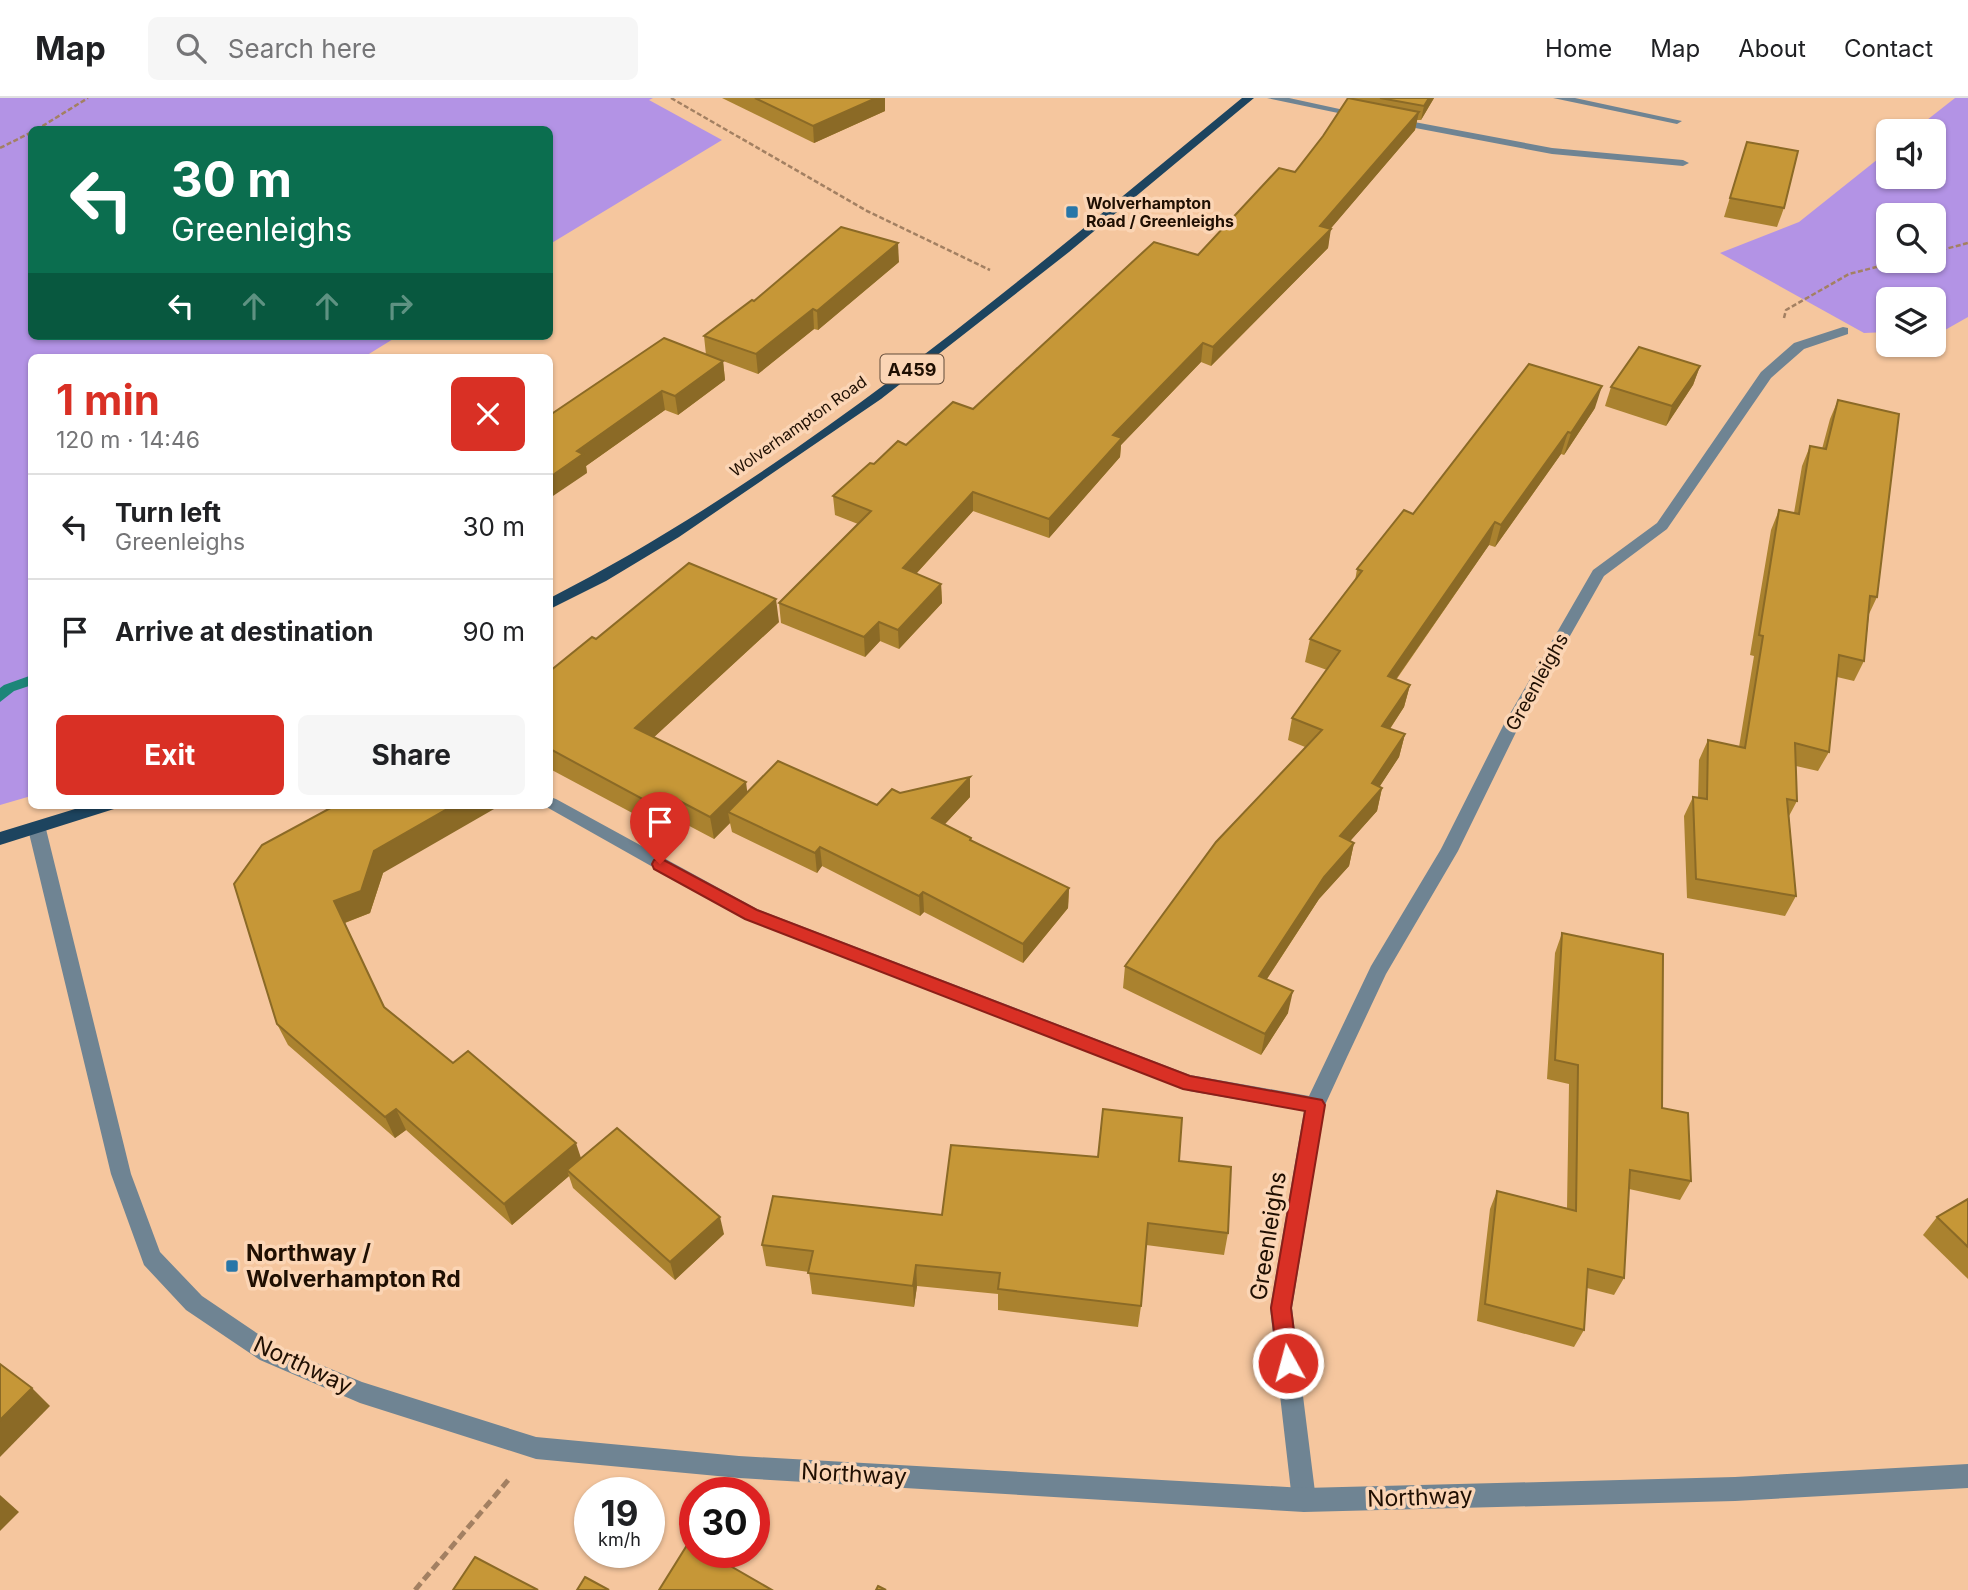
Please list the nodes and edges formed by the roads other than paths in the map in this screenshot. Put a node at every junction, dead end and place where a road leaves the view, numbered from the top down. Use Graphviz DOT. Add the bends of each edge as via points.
graph roads {
  1 [pos="1249,98"];
  2 [pos="1272,98"];
  3 [pos="1558,98"];
  4 [pos="1676,121"];
  5 [pos="1683,163"];
  6 [pos="1843,331"];
  7 [pos="553,602"];
  8 [pos="553,805"];
  9 [pos="96,809"];
  10 [pos="37,829"];
  11 [pos="0,839"];
  12 [pos="1315,1105"];
  13 [pos="1968,1476"];
  14 [pos="1304,1500"];
  1 -- 7 [label="main road, Wolverhampton Road / A459" via="1023,283 833,429 660,544"];
  2 -- 5 [label="street" via="1552,151"];
  3 -- 4 [label="street"];
  6 -- 12 [label="street, Greenleighs" via="1799,345 1766,375 1662,526 1598,573 1512,724 1449,851 1378,971"];
  8 -- 12 [label="street" via="751,914 1189,1083"];
  9 -- 10 [label="main road"];
  10 -- 11 [label="main road"];
  10 -- 14 [label="street, Northway" via="121,1174 152,1258 194,1303 268,1353 360,1392 536,1448 739,1467"];
  12 -- 14 [label="street, Greenleighs" via="1281,1308"];
  13 -- 14 [label="street, Northway" via="1735,1489"];
}
